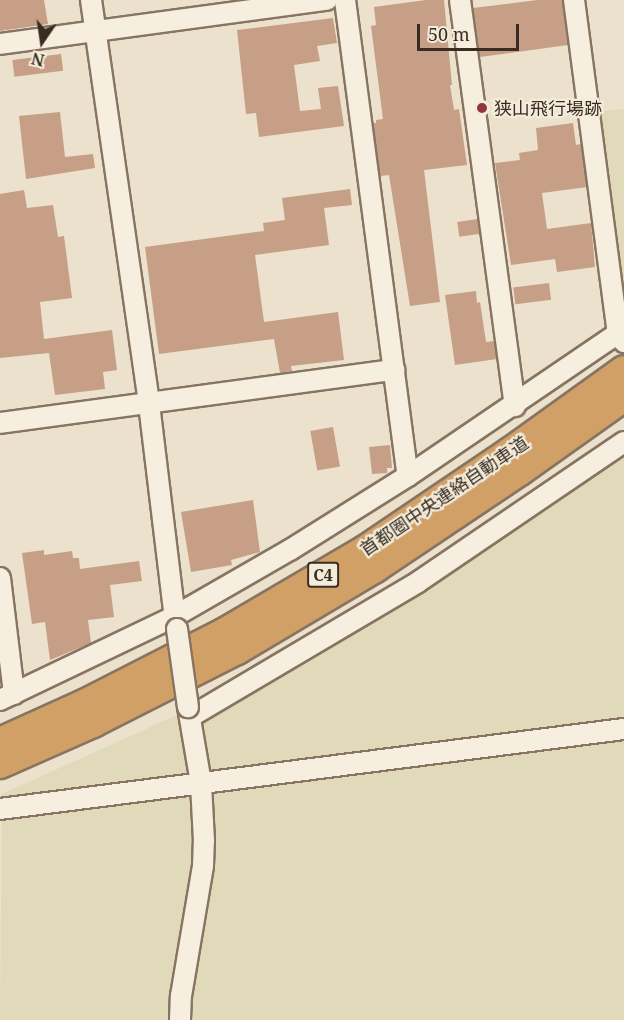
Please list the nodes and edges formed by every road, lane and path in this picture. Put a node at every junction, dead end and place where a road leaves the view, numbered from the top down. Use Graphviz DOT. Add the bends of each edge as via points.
graph roads {
  1 [pos="91,0"];
  2 [pos="327,0"];
  3 [pos="345,0"];
  4 [pos="460,0"];
  5 [pos="574,0"];
  6 [pos="95,31"];
  7 [pos="0,44"];
  8 [pos="622,335"];
  9 [pos="394,370"];
  10 [pos="624,370"];
  11 [pos="624,397"];
  12 [pos="149,404"];
  13 [pos="515,406"];
  14 [pos="0,423"];
  15 [pos="624,442"];
  16 [pos="408,476"];
  17 [pos="0,578"];
  18 [pos="176,622"];
  19 [pos="7,697"];
  20 [pos="189,712"];
  21 [pos="624,729"];
  22 [pos="0,742"];
  23 [pos="0,764"];
  24 [pos="201,783"];
  25 [pos="0,809"];
  26 [pos="180,1020"];
  1 -- 6 [label="street"];
  2 -- 6 [label="street"];
  3 -- 9 [label="street"];
  4 -- 13 [label="street"];
  5 -- 8 [label="street"];
  6 -- 7 [label="street"];
  6 -- 12 [label="street"];
  8 -- 13 [label="street"];
  9 -- 12 [label="street"];
  9 -- 16 [label="street"];
  10 -- 22 [label="highway, 首都圏中央連絡自動車道 / C4" via="355,556 227,631"];
  11 -- 23 [label="highway, 首都圏中央連絡自動車道 / C4" via="375,568 237,650 93,723"];
  12 -- 14 [label="street"];
  12 -- 18 [label="street"];
  13 -- 16 [label="street"];
  15 -- 20 [label="street" via="418,582"];
  16 -- 18 [label="street"];
  17 -- 19 [label="street"];
  18 -- 19 [label="street"];
  18 -- 20 [label="street, bridge"];
  20 -- 24 [label="street"];
  21 -- 24 [label="street"];
  24 -- 25 [label="street"];
  24 -- 26 [label="street" via="203,866"];
}
